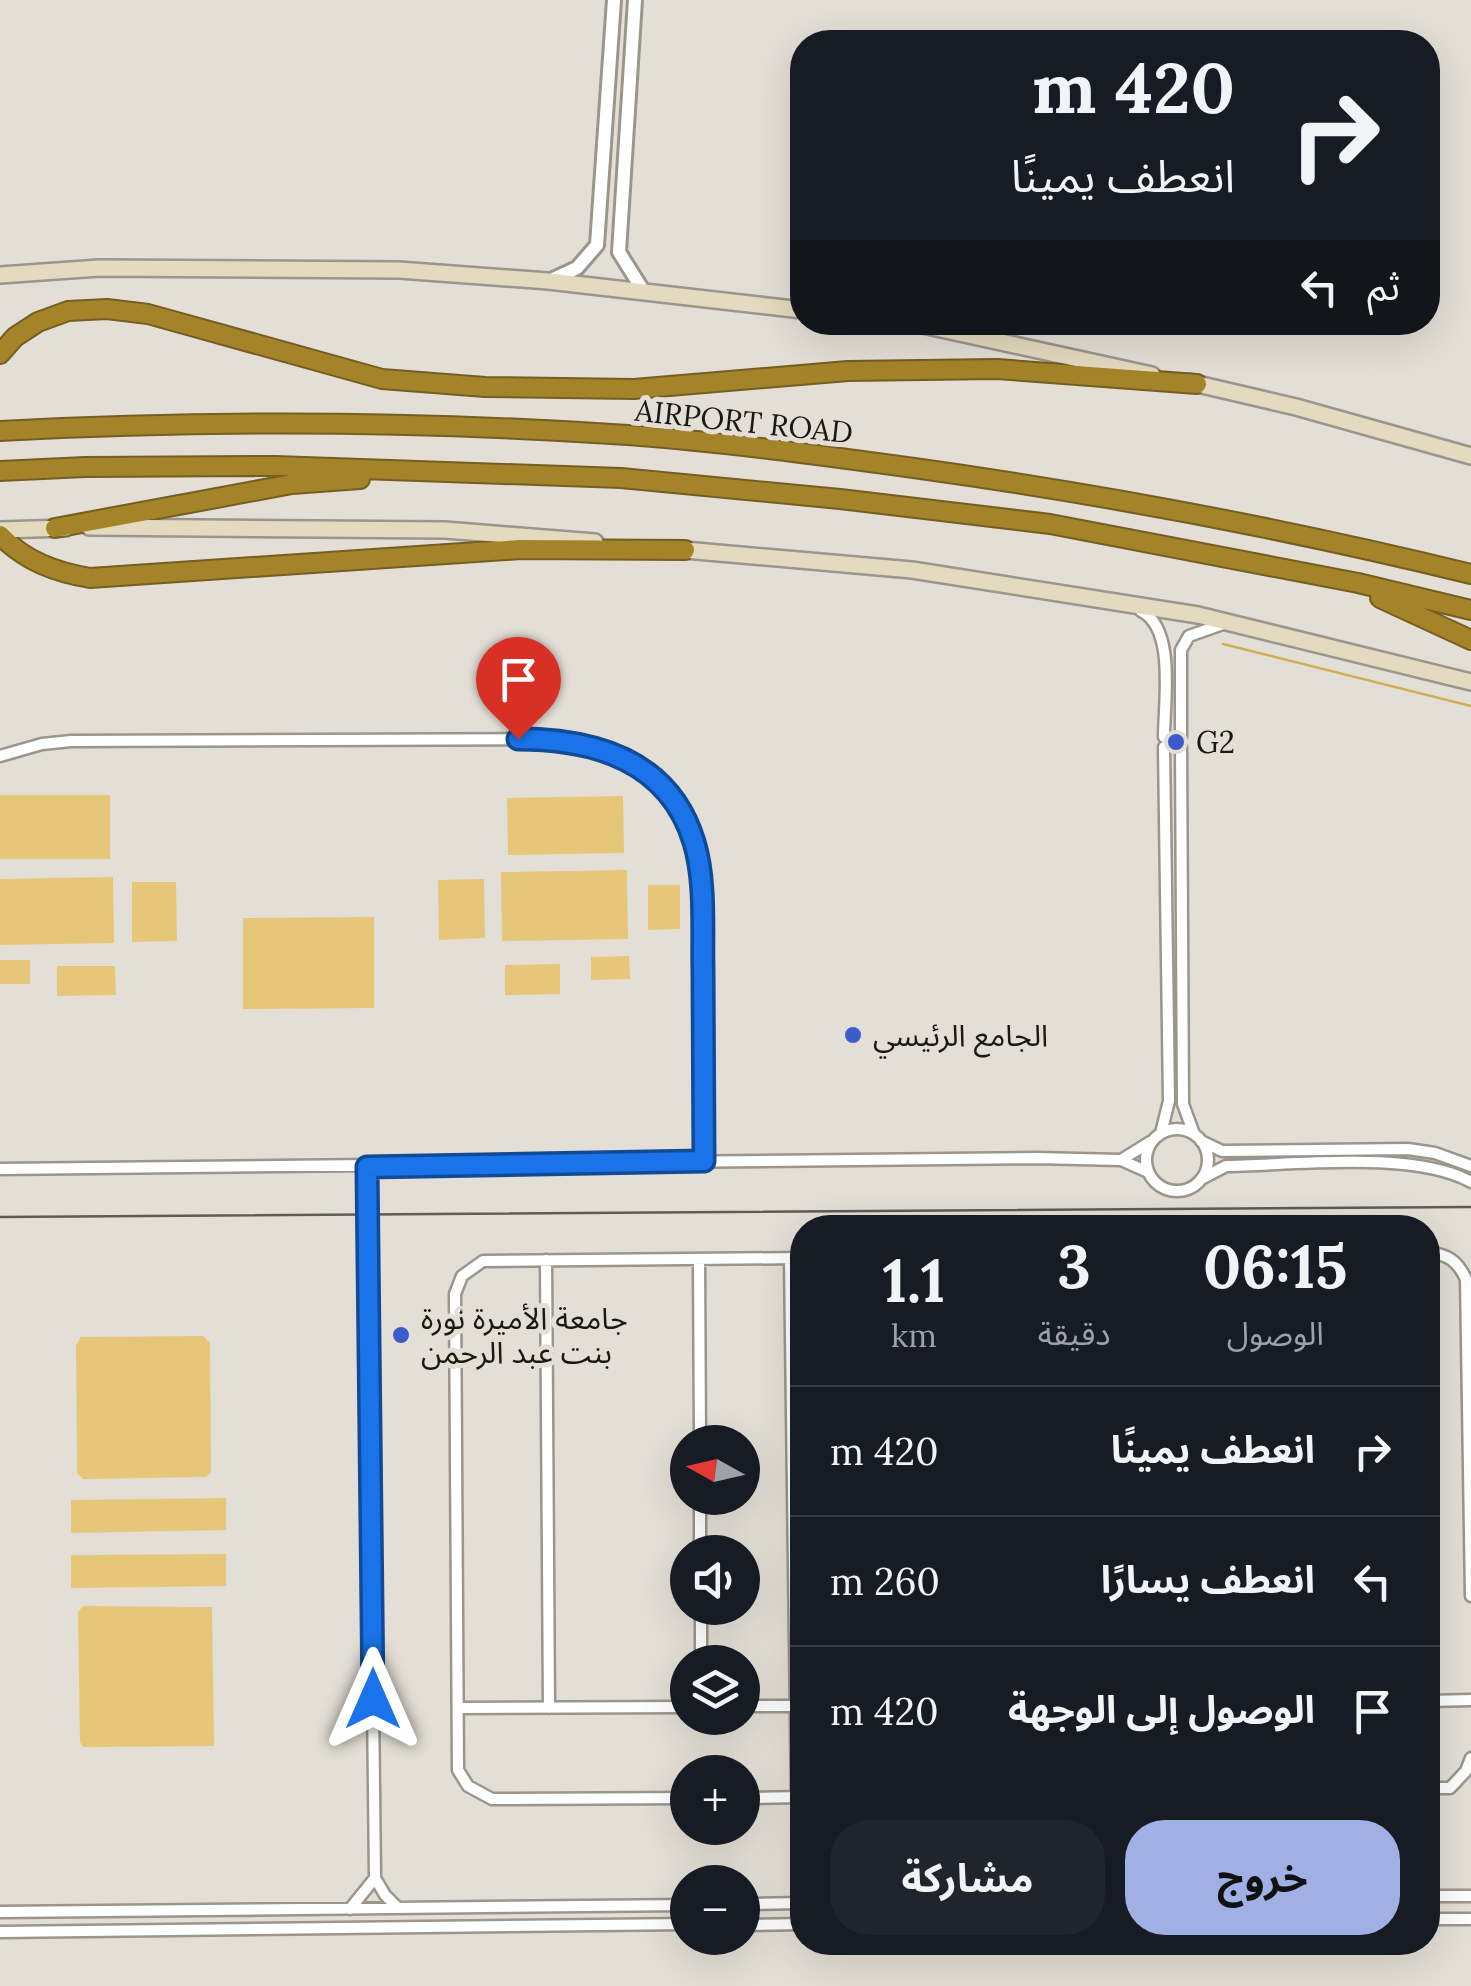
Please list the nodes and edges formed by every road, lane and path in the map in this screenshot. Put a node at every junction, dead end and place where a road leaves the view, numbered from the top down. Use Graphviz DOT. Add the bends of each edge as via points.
graph roads {
  1 [pos="614,0"];
  2 [pos="635,0"];
  3 [pos="598,245"];
  4 [pos="619,252"];
  5 [pos="0,275"];
  6 [pos="548,281"];
  7 [pos="644,292"];
  8 [pos="790,309"];
  9 [pos="969,335"];
  10 [pos="0,354"];
  11 [pos="1197,384"];
  12 [pos="0,432"];
  13 [pos="1471,456"];
  14 [pos="0,472"];
  15 [pos="450,472"];
  16 [pos="54,528"];
  17 [pos="0,532"];
  18 [pos="685,550"];
  19 [pos="1304,572"];
  20 [pos="1471,574"];
  21 [pos="1121,602"];
  22 [pos="1471,610"];
  23 [pos="1228,622"];
  24 [pos="1471,640"];
  25 [pos="1471,682"];
  26 [pos="1164,721"];
  27 [pos="1180,722"];
  28 [pos="0,756"];
  29 [pos="1158,1136"];
  30 [pos="1198,1138"];
  31 [pos="1121,1160"];
  32 [pos="704,1161"];
  33 [pos="1471,1166"];
  34 [pos="367,1167"];
  35 [pos="0,1169"];
  36 [pos="1148,1172"];
  37 [pos="1203,1178"];
  38 [pos="1471,1182"];
  39 [pos="1440,1254"];
  40 [pos="790,1258"];
  41 [pos="699,1259"];
  42 [pos="546,1260"];
  43 [pos="700,1425"];
  44 [pos="1471,1596"];
  45 [pos="1440,1700"];
  46 [pos="1471,1700"];
  47 [pos="670,1706"];
  48 [pos="760,1706"];
  49 [pos="790,1706"];
  50 [pos="458,1708"];
  51 [pos="549,1708"];
  52 [pos="1471,1758"];
  53 [pos="1440,1788"];
  54 [pos="790,1797"];
  55 [pos="670,1798"];
  56 [pos="760,1798"];
  57 [pos="375,1878"];
  58 [pos="1440,1896"];
  59 [pos="1471,1896"];
  60 [pos="760,1904"];
  61 [pos="790,1904"];
  62 [pos="670,1905"];
  63 [pos="399,1908"];
  64 [pos="350,1909"];
  65 [pos="0,1912"];
  66 [pos="1471,1918"];
  67 [pos="1440,1919"];
  68 [pos="670,1924"];
  69 [pos="790,1924"];
  70 [pos="760,1925"];
  71 [pos="0,1932"];
  1 -- 3 [label="street"];
  2 -- 4 [label="street"];
  3 -- 4 [label="street" via="604,255"];
  3 -- 6 [label="street" via="577,268"];
  4 -- 7 [label="street"];
  5 -- 6 [label="main road" via="99,268 400,270"];
  6 -- 7 [label="main road"];
  7 -- 8 [label="main road"];
  9 -- 11 [label="main road"];
  10 -- 11 [label="highway" via="38,322 107,308 382,380 634,389 848,371 998,369"];
  11 -- 13 [label="main road"];
  12 -- 20 [label="highway, AIRPORT ROAD" via="241,423 630,436 1046,487"];
  14 -- 15 [label="highway" via="276,466"];
  15 -- 16 [label="highway" via="292,484"];
  15 -- 19 [label="highway" via="621,478 916,508 1050,524"];
  16 -- 17 [label="main road"];
  16 -- 18 [label="main road" via="445,530"];
  17 -- 18 [label="highway" via="36,562 90,578 521,549"];
  18 -- 21 [label="main road" via="912,570"];
  19 -- 22 [label="highway"];
  19 -- 24 [label="highway" via="1389,600"];
  21 -- 23 [label="main road"];
  21 -- 26 [label="street" via="1146,613 1163,638"];
  23 -- 25 [label="main road"];
  23 -- 27 [label="street" via="1189,636 1181,650"];
  26 -- 27 [label="street"];
  26 -- 29 [label="street" via="1169,1101"];
  27 -- 30 [label="street" via="1184,1104"];
  28 -- 32 [label="street" via="72,740 548,739 580,742 626,759 659,783 694,842 702,929"];
  29 -- 30 [label="street" via="1178,1129"];
  29 -- 31 [label="street"];
  29 -- 36 [label="street" via="1146,1155"];
  30 -- 33 [label="street" via="1222,1151 1408,1149"];
  30 -- 37 [label="street" via="1207,1158"];
  31 -- 32 [label="street"];
  31 -- 36 [label="street"];
  32 -- 34 [label="street"];
  34 -- 35 [label="street"];
  34 -- 57 [label="street"];
  36 -- 37 [label="street" via="1170,1190"];
  37 -- 38 [label="street" via="1226,1166 1409,1163"];
  39 -- 44 [label="street" via="1459,1264 1466,1279"];
  40 -- 41 [label="street"];
  41 -- 42 [label="street"];
  41 -- 43 [label="street"];
  42 -- 50 [label="street" via="483,1261 462,1276 455,1294"];
  42 -- 51 [label="street"];
  45 -- 46 [label="street"];
  47 -- 51 [label="street"];
  48 -- 49 [label="street"];
  50 -- 51 [label="street"];
  50 -- 55 [label="street" via="458,1770 481,1795"];
  52 -- 53 [label="street" via="1450,1788"];
  54 -- 56 [label="street"];
  57 -- 63 [label="street"];
  57 -- 64 [label="street"];
  58 -- 59 [label="street"];
  60 -- 61 [label="street"];
  62 -- 63 [label="street"];
  63 -- 64 [label="street"];
  64 -- 65 [label="street"];
  66 -- 67 [label="street"];
  68 -- 71 [label="street"];
  69 -- 70 [label="street"];
}
